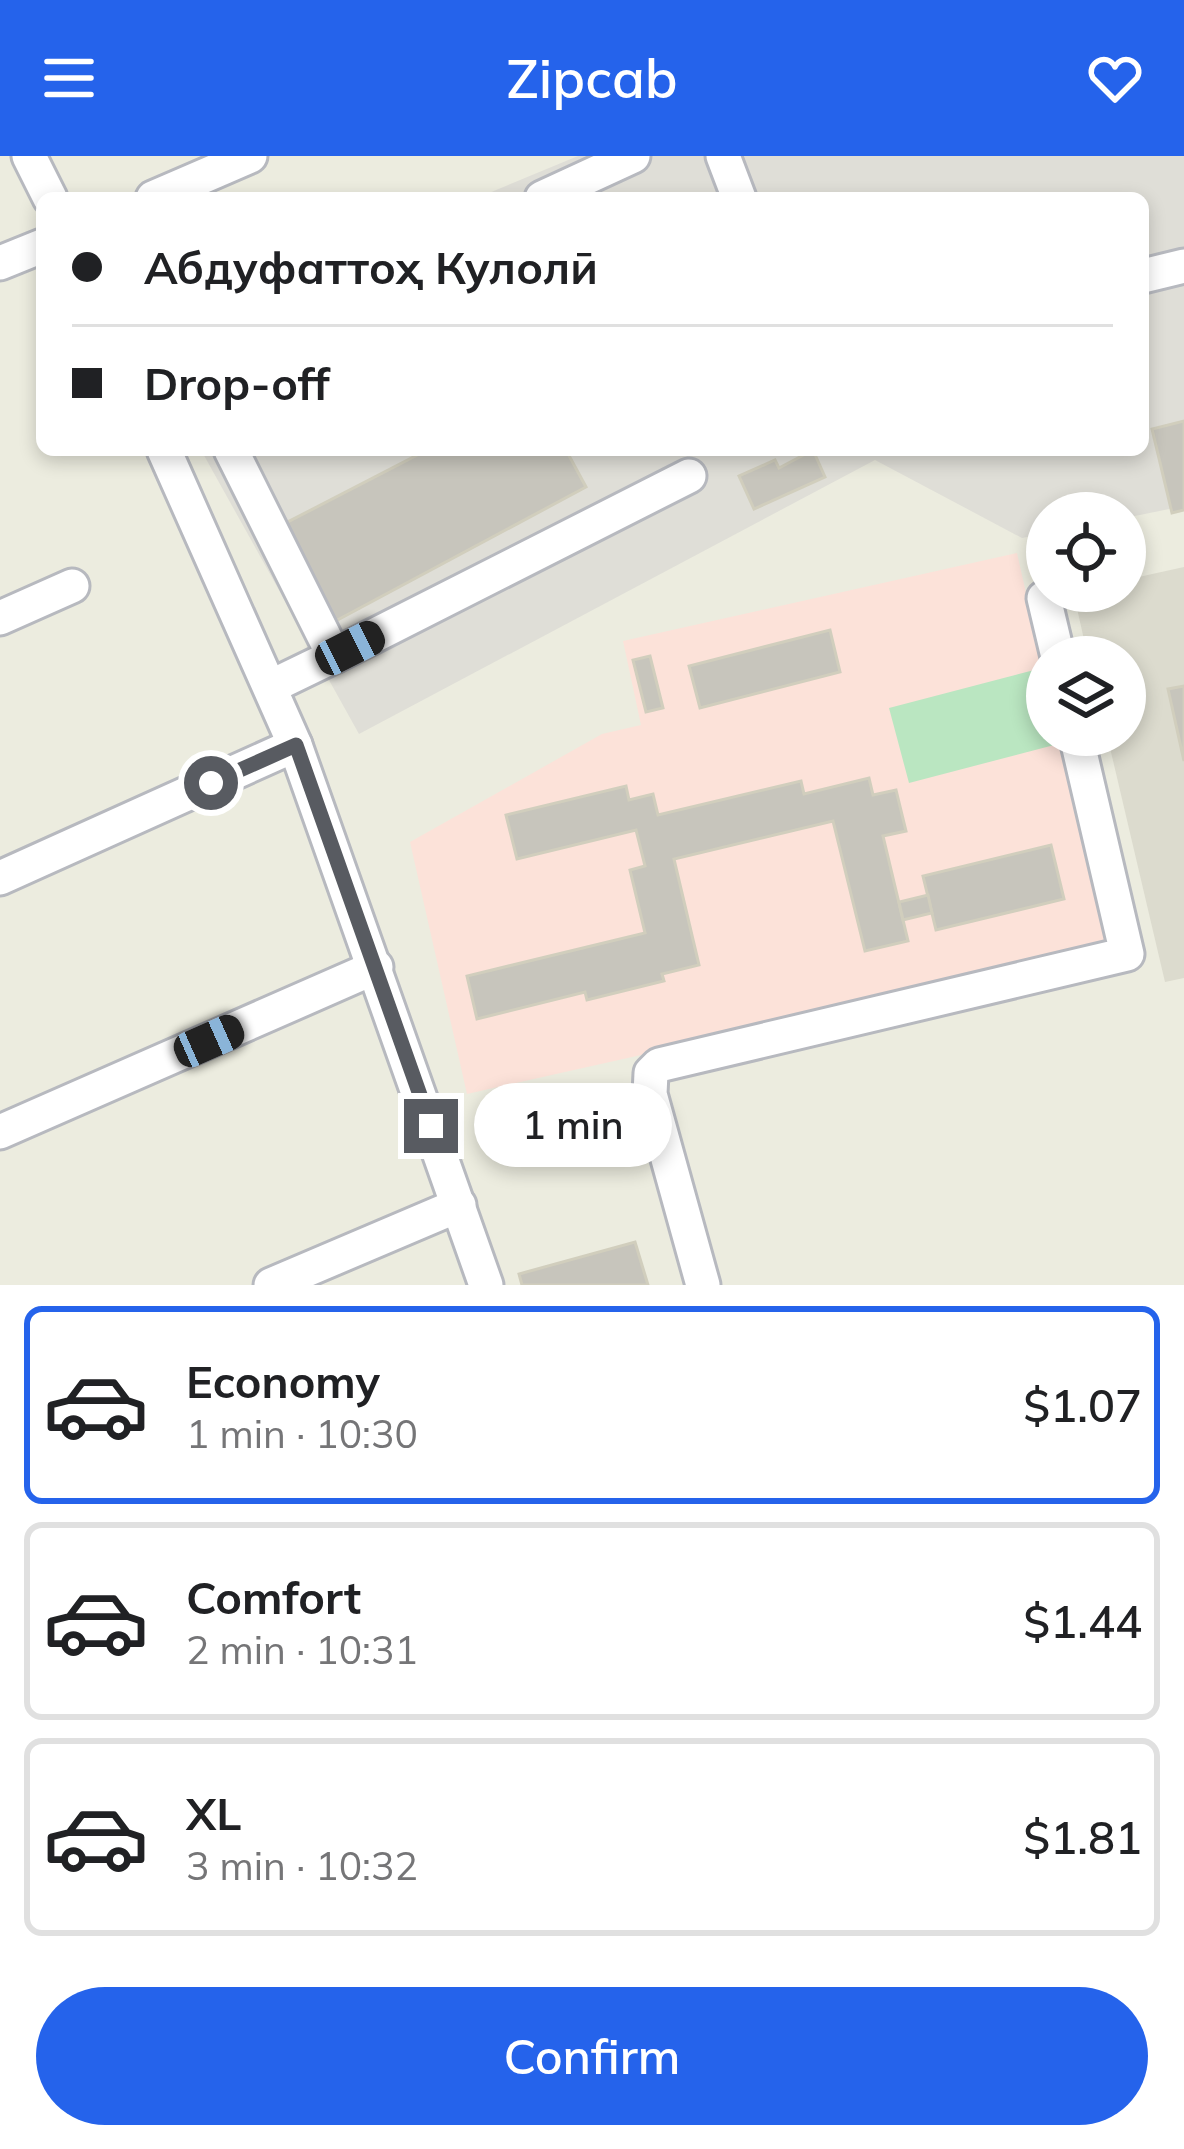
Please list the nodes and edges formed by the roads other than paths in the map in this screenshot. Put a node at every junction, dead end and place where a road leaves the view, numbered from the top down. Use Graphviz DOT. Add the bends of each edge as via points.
graph roads {
  1 [pos="29,156"];
  2 [pos="250,156"];
  3 [pos="633,156"];
  4 [pos="723,156"];
  5 [pos="47,192"];
  6 [pos="167,192"];
  7 [pos="555,192"];
  8 [pos="737,192"];
  9 [pos="36,248"];
  10 [pos="0,263"];
  11 [pos="1184,266"];
  12 [pos="1149,275"];
  13 [pos="167,456"];
  14 [pos="234,456"];
  15 [pos="688,476"];
  16 [pos="72,586"];
  17 [pos="0,618"];
  18 [pos="334,656"];
  19 [pos="269,687"];
  20 [pos="296,745"];
  21 [pos="1081,756"];
  22 [pos="0,878"];
  23 [pos="376,967"];
  24 [pos="0,1132"];
  25 [pos="459,1205"];
  26 [pos="271,1285"];
  27 [pos="486,1285"];
  28 [pos="703,1285"];
  1 -- 5 [label="street"];
  2 -- 6 [label="street"];
  3 -- 7 [label="street"];
  4 -- 8 [label="street"];
  9 -- 10 [label="street"];
  11 -- 12 [label="street"];
  13 -- 19 [label="street"];
  14 -- 18 [label="street"];
  15 -- 18 [label="street"];
  16 -- 17 [label="street"];
  18 -- 19 [label="street"];
  19 -- 20 [label="street"];
  20 -- 22 [label="street"];
  20 -- 23 [label="street"];
  21 -- 28 [label="street" via="1127,954 651,1073"];
  23 -- 24 [label="street"];
  23 -- 25 [label="street"];
  25 -- 26 [label="street"];
  25 -- 27 [label="street"];
}
